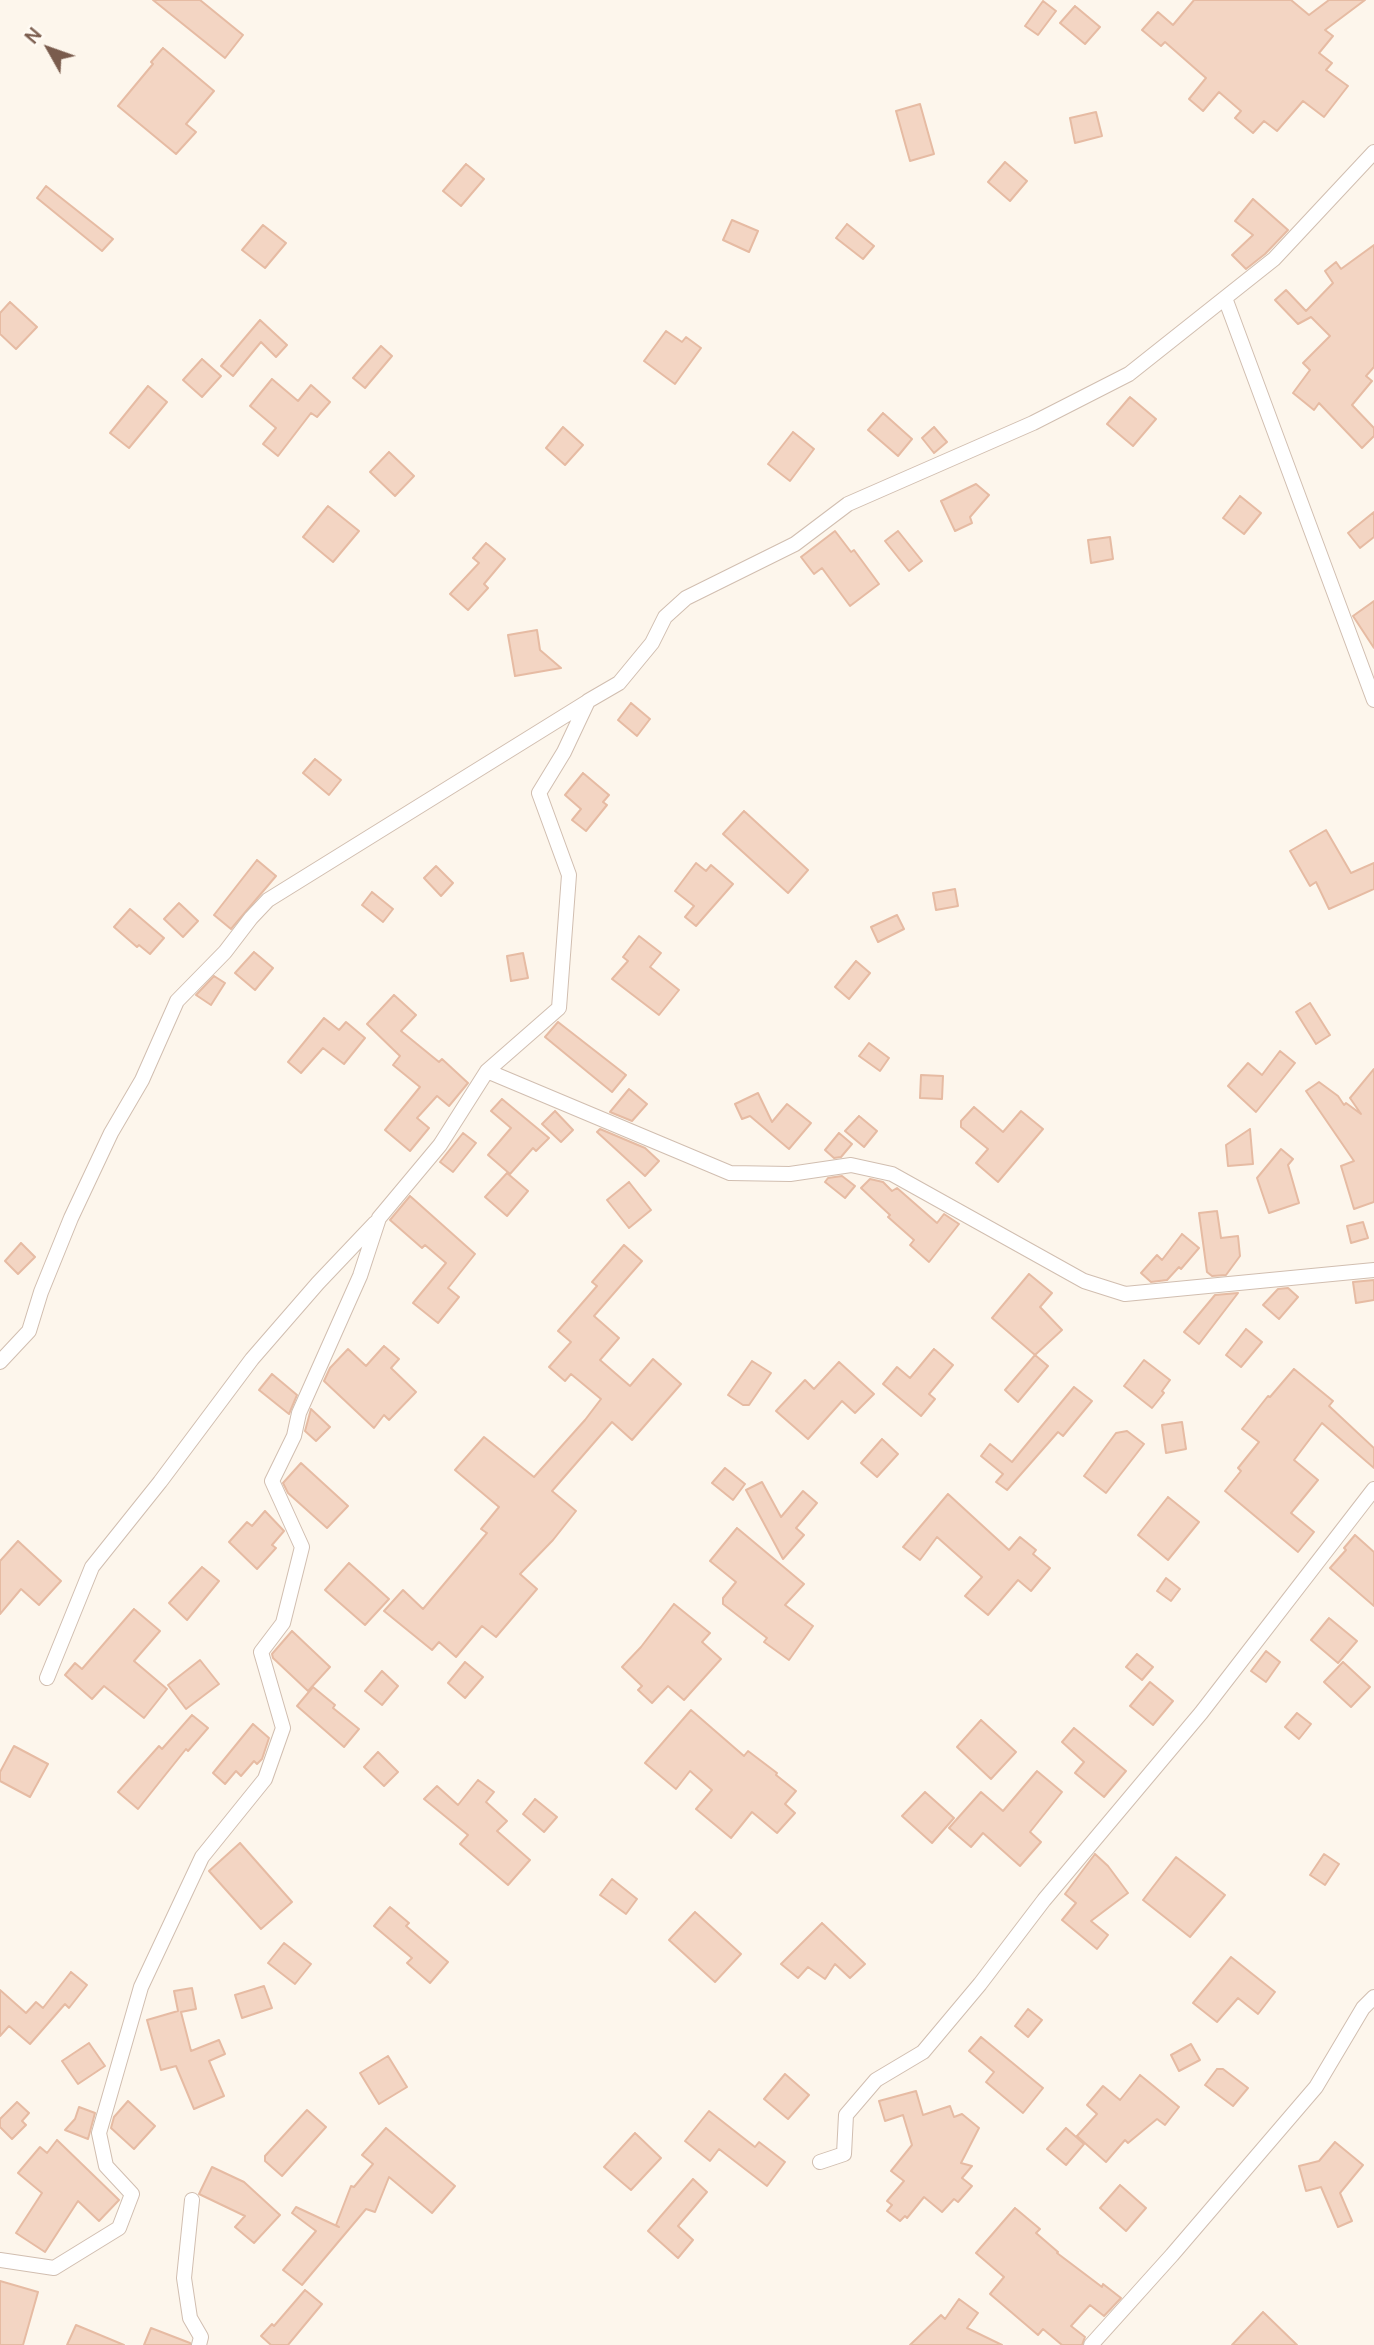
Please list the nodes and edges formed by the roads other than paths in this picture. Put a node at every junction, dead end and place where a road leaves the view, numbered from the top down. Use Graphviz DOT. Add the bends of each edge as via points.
graph roads {
  1 [pos="1374,152"];
  2 [pos="1225,298"];
  3 [pos="1374,700"];
  4 [pos="588,701"];
  5 [pos="488,1071"];
  6 [pos="379,1218"];
  7 [pos="1374,1270"];
  8 [pos="0,1362"];
  9 [pos="1374,1489"];
  10 [pos="47,1678"];
  11 [pos="1374,1997"];
  12 [pos="820,2162"];
  13 [pos="192,2200"];
  14 [pos="0,2260"];
  15 [pos="199,2345"];
  16 [pos="1091,2345"];
  1 -- 2 [label="street" via="1274,259"];
  2 -- 3 [label="street"];
  2 -- 4 [label="street" via="1129,374 1033,423 848,504 794,544 685,598 665,617 652,643 619,683"];
  4 -- 5 [label="street" via="539,793 569,875 559,1008"];
  4 -- 8 [label="street" via="268,900 177,1001 71,1218 29,1331"];
  5 -- 6 [label="street" via="440,1145"];
  5 -- 7 [label="street" via="730,1173 790,1174 851,1165 892,1174 1084,1281 1125,1294"];
  6 -- 10 [label="street" via="252,1359 92,1567"];
  6 -- 14 [label="street" via="360,1276 272,1481 302,1547 283,1623 261,1652 283,1728 265,1779 202,1857 141,1987 99,2133 106,2166 132,2194 119,2228 54,2268"];
  9 -- 12 [label="street" via="1201,1713 923,2052 876,2080 846,2115 844,2154"];
  11 -- 16 [label="street" via="1316,2087"];
  13 -- 15 [label="street" via="184,2278 190,2318 201,2337"];
}
